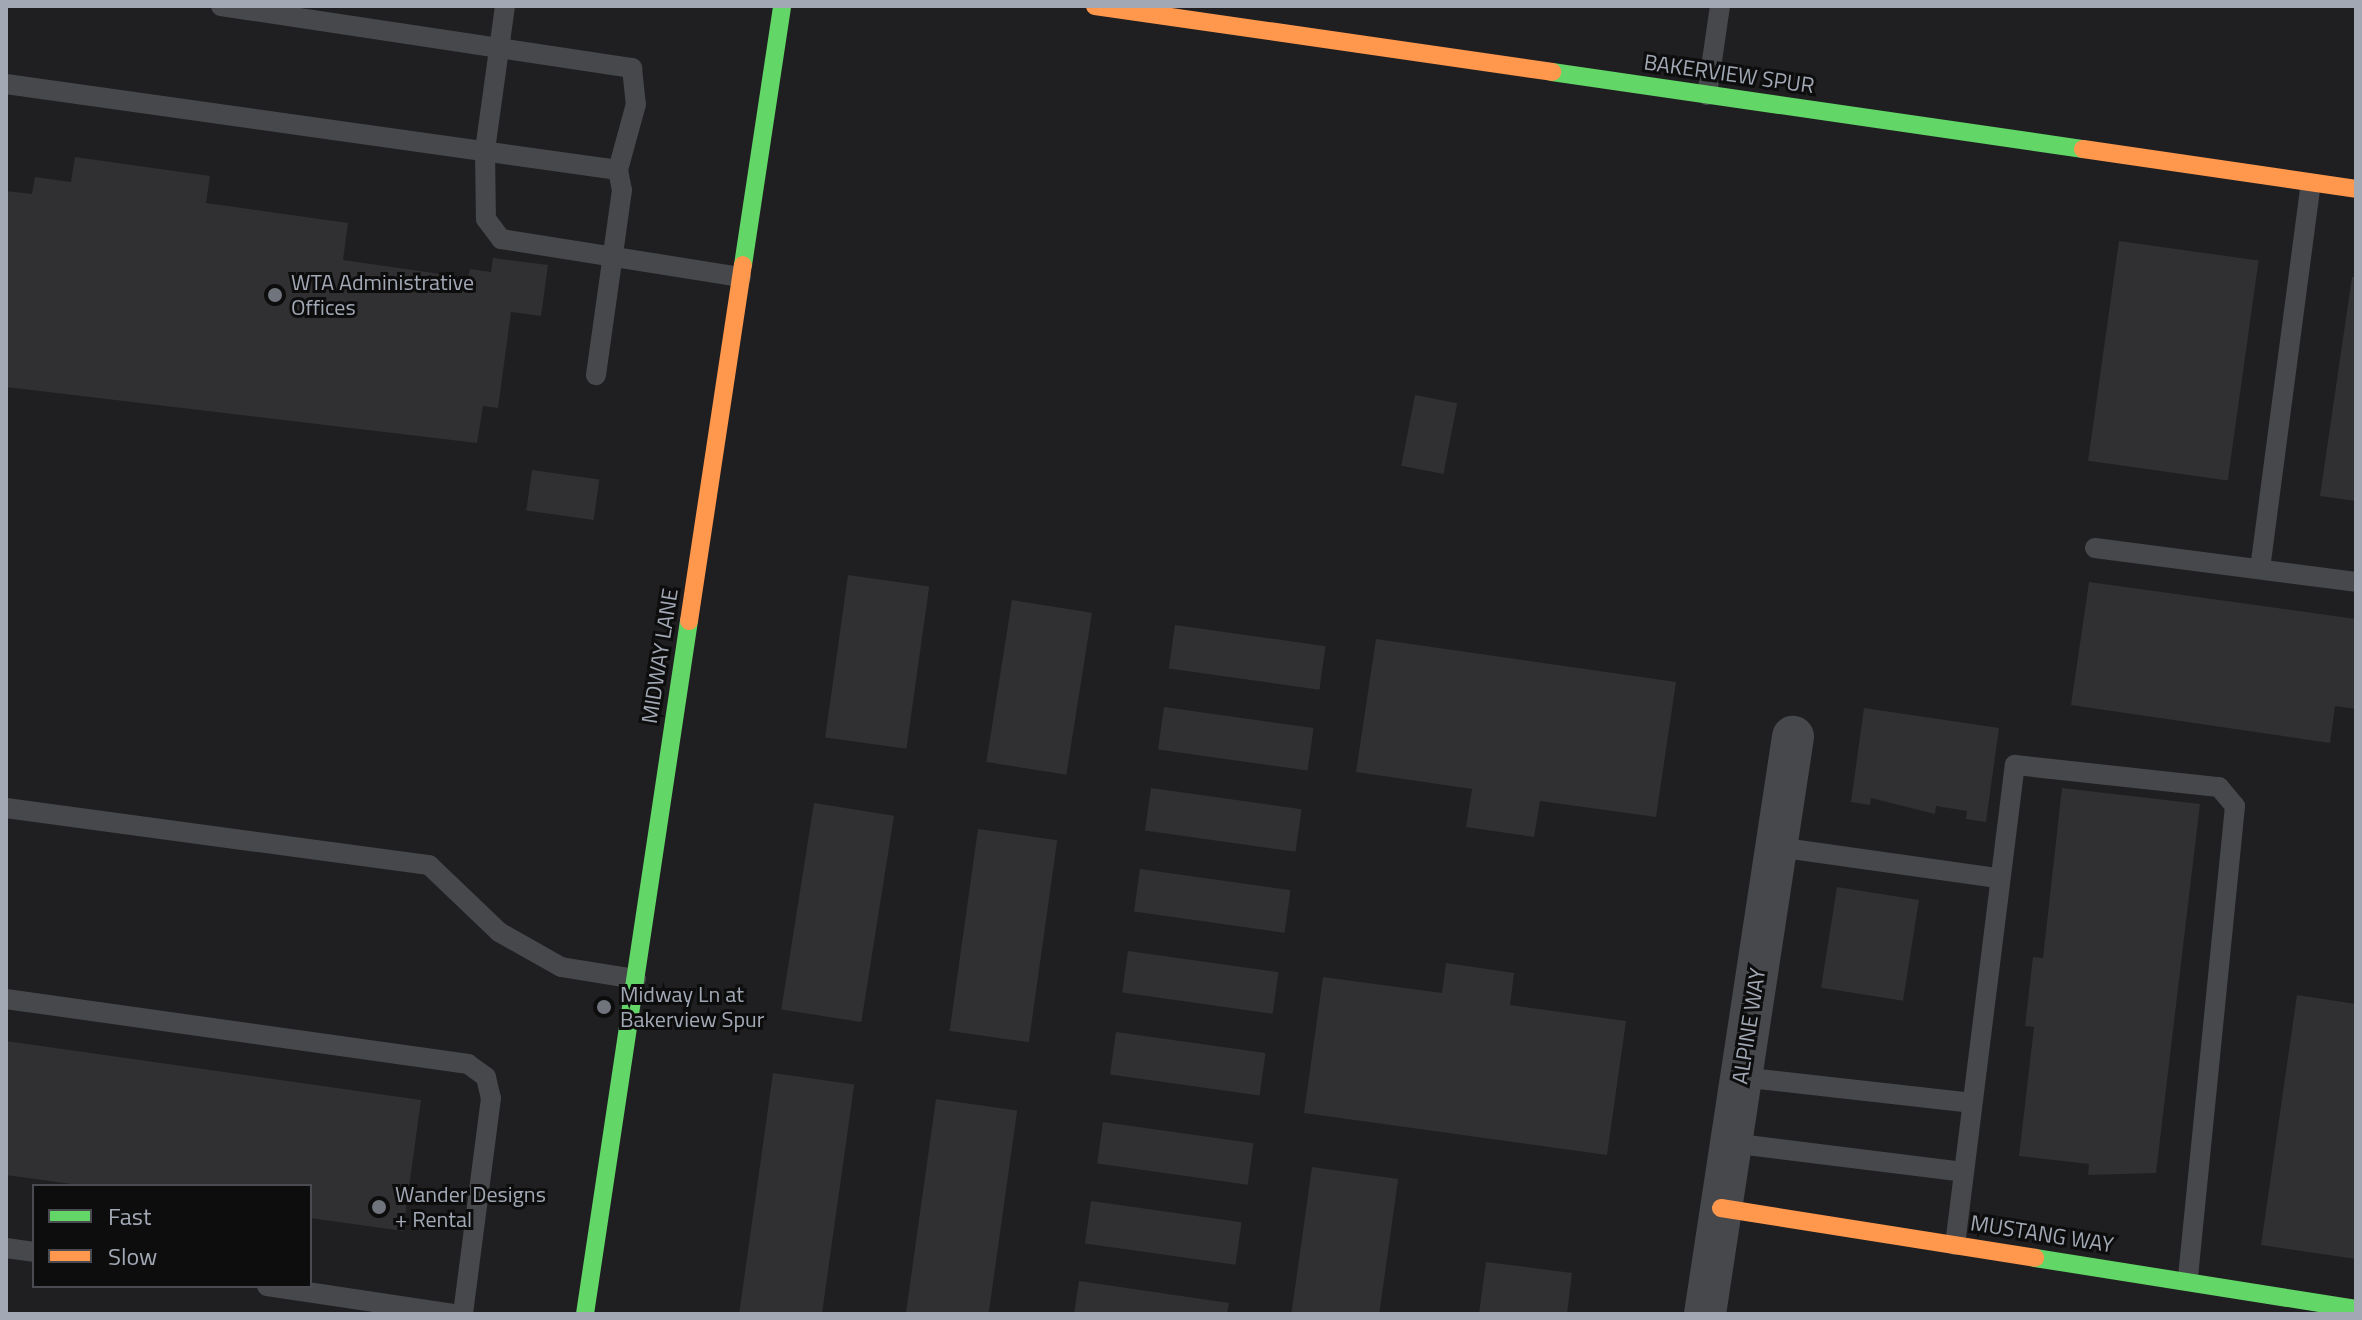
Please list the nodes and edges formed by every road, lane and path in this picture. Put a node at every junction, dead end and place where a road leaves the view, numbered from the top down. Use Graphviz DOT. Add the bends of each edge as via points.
graph roads {
  1 [pos="221,6"];
  2 [pos="505,6"];
  3 [pos="782,6"];
  4 [pos="1095,6"];
  5 [pos="1720,6"];
  6 [pos="499,47"];
  7 [pos="6,84"];
  8 [pos="1707,95"];
  9 [pos="485,151"];
  10 [pos="618,170"];
  11 [pos="2311,183"];
  12 [pos="2356,189"];
  13 [pos="612,259"];
  14 [pos="741,277"];
  15 [pos="596,375"];
  16 [pos="2095,548"];
  17 [pos="2260,569"];
  18 [pos="2356,582"];
  19 [pos="1793,737"];
  20 [pos="6,808"];
  21 [pos="1777,847"];
  22 [pos="1998,878"];
  23 [pos="636,979"];
  24 [pos="6,999"];
  25 [pos="1741,1077"];
  26 [pos="1971,1103"];
  27 [pos="1731,1143"];
  28 [pos="1963,1172"];
  29 [pos="1721,1208"];
  30 [pos="1955,1245"];
  31 [pos="6,1248"];
  32 [pos="32,1252"];
  33 [pos="2188,1281"];
  34 [pos="280,1288"];
  35 [pos="2356,1309"];
  36 [pos="455,1314"];
  37 [pos="463,1314"];
  38 [pos="585,1314"];
  39 [pos="1705,1314"];
  1 -- 6 [label="lane"];
  2 -- 6 [label="lane"];
  3 -- 14 [label="street, MIDWAY LANE"];
  4 -- 8 [label="street, BAKERVIEW SPUR"];
  5 -- 8 [label="lane"];
  6 -- 9 [label="lane"];
  6 -- 10 [label="lane" via="632,68 636,104"];
  7 -- 9 [label="lane"];
  8 -- 11 [label="street, BAKERVIEW SPUR"];
  9 -- 10 [label="lane"];
  9 -- 13 [label="lane" via="486,219 501,239"];
  10 -- 13 [label="lane"];
  11 -- 12 [label="street, BAKERVIEW SPUR"];
  11 -- 17 [label="lane"];
  13 -- 14 [label="lane"];
  13 -- 15 [label="lane"];
  14 -- 23 [label="street, MIDWAY LANE"];
  16 -- 17 [label="lane"];
  17 -- 18 [label="lane"];
  19 -- 21 [label="street, ALPINE WAY"];
  20 -- 23 [label="lane" via="429,865 499,932 561,967"];
  21 -- 22 [label="lane"];
  21 -- 25 [label="street, ALPINE WAY"];
  22 -- 26 [label="lane"];
  22 -- 33 [label="lane" via="2015,765 2219,787 2235,806"];
  23 -- 38 [label="street, MIDWAY LANE"];
  24 -- 37 [label="lane" via="468,1064 486,1077 491,1098"];
  25 -- 26 [label="lane"];
  25 -- 27 [label="street, ALPINE WAY"];
  26 -- 28 [label="lane"];
  27 -- 28 [label="lane"];
  27 -- 29 [label="street, ALPINE WAY"];
  28 -- 30 [label="lane"];
  29 -- 30 [label="street, MUSTANG WAY"];
  29 -- 39 [label="street, ALPINE WAY"];
  30 -- 33 [label="street, MUSTANG WAY"];
  31 -- 32 [label="lane"];
  33 -- 35 [label="street, MUSTANG WAY"];
  34 -- 36 [label="lane"];
}
